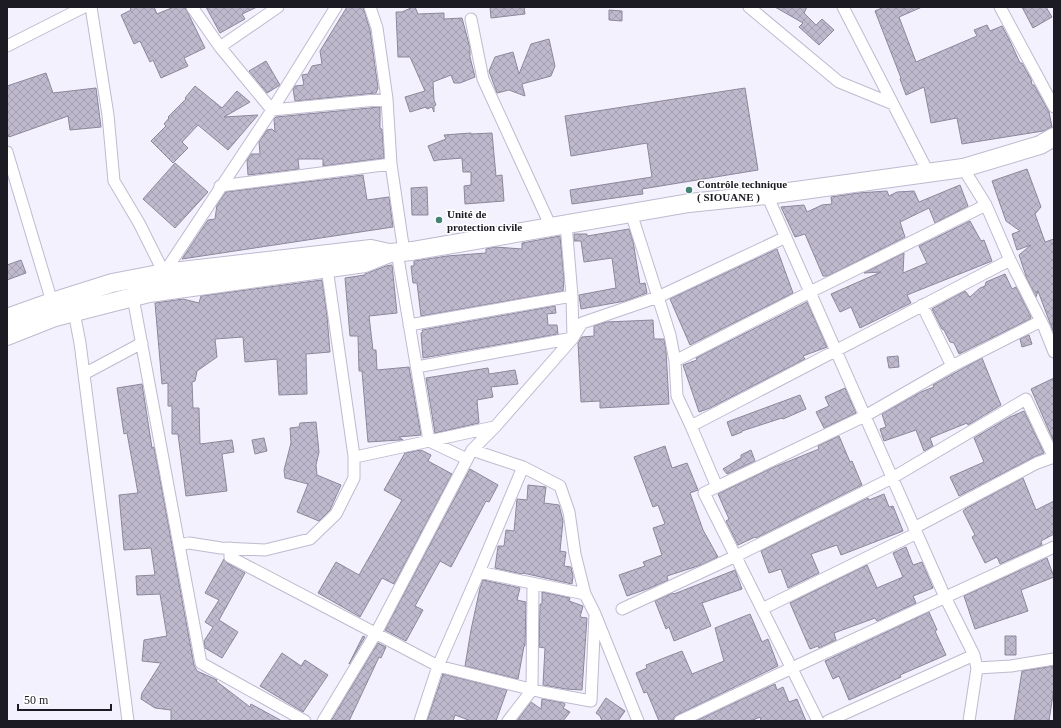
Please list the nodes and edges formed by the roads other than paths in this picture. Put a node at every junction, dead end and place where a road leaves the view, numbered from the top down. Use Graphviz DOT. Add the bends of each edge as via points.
graph roads {
  1 [pos="84,7"];
  2 [pos="91,7"];
  3 [pos="192,7"];
  4 [pos="278,7"];
  5 [pos="336,7"];
  6 [pos="370,7"];
  7 [pos="750,7"];
  8 [pos="843,7"];
  9 [pos="1000,7"];
  10 [pos="471,18"];
  11 [pos="7,46"];
  12 [pos="220,48"];
  13 [pos="387,99"];
  14 [pos="893,104"];
  15 [pos="1054,107"];
  16 [pos="272,110"];
  17 [pos="1054,136"];
  18 [pos="7,152"];
  19 [pos="391,164"];
  20 [pos="964,168"];
  21 [pos="928,172"];
  22 [pos="220,186"];
  23 [pos="767,195"];
  24 [pos="986,205"];
  25 [pos="631,213"];
  26 [pos="559,225"];
  27 [pos="786,238"];
  28 [pos="397,252"];
  29 [pos="1010,260"];
  30 [pos="327,268"];
  31 [pos="164,273"];
  32 [pos="130,288"];
  33 [pos="810,292"];
  34 [pos="572,296"];
  35 [pos="658,297"];
  36 [pos="52,302"];
  37 [pos="922,306"];
  38 [pos="74,312"];
  39 [pos="7,318"];
  40 [pos="1041,321"];
  41 [pos="409,325"];
  42 [pos="7,336"];
  43 [pos="573,338"];
  44 [pos="142,344"];
  45 [pos="835,350"];
  46 [pos="1054,352"];
  47 [pos="675,361"];
  48 [pos="952,366"];
  49 [pos="417,367"];
  50 [pos="84,374"];
  51 [pos="865,416"];
  52 [pos="691,426"];
  53 [pos="495,427"];
  54 [pos="429,441"];
  55 [pos="470,454"];
  56 [pos="354,456"];
  57 [pos="1054,457"];
  58 [pos="523,467"];
  59 [pos="892,478"];
  60 [pos="717,487"];
  61 [pos="916,531"];
  62 [pos="179,545"];
  63 [pos="1054,547"];
  64 [pos="230,548"];
  65 [pos="736,556"];
  66 [pos="479,572"];
  67 [pos="533,584"];
  68 [pos="585,594"];
  69 [pos="945,597"];
  70 [pos="622,609"];
  71 [pos="762,609"];
  72 [pos="595,614"];
  73 [pos="376,634"];
  74 [pos="974,655"];
  75 [pos="1054,659"];
  76 [pos="438,666"];
  77 [pos="792,668"];
  78 [pos="977,668"];
  79 [pos="532,690"];
  80 [pos="128,721"];
  81 [pos="305,721"];
  82 [pos="323,721"];
  83 [pos="420,721"];
  84 [pos="508,721"];
  85 [pos="638,721"];
  86 [pos="680,721"];
  87 [pos="818,721"];
  88 [pos="828,721"];
  89 [pos="969,721"];
  1 -- 11 [label="street"];
  2 -- 31 [label="street" via="108,115 114,181 140,223"];
  3 -- 12 [label="street"];
  4 -- 12 [label="street"];
  5 -- 16 [label="street"];
  6 -- 13 [label="street" via="377,28"];
  7 -- 14 [label="street" via="839,82"];
  8 -- 14 [label="street"];
  9 -- 15 [label="street"];
  10 -- 26 [label="street" via="483,79"];
  12 -- 16 [label="street"];
  13 -- 16 [label="street"];
  13 -- 19 [label="street"];
  14 -- 21 [label="street"];
  16 -- 22 [label="street"];
  17 -- 20 [label="main road" via="1040,146"];
  18 -- 36 [label="street"];
  19 -- 22 [label="street"];
  19 -- 28 [label="street"];
  20 -- 21 [label="main road"];
  20 -- 24 [label="street"];
  21 -- 23 [label="main road"];
  22 -- 31 [label="street"];
  23 -- 25 [label="main road" via="688,203"];
  23 -- 27 [label="street"];
  24 -- 29 [label="street"];
  24 -- 33 [label="street"];
  25 -- 26 [label="main road"];
  25 -- 35 [label="street"];
  26 -- 28 [label="main road"];
  26 -- 34 [label="street"];
  27 -- 33 [label="street"];
  27 -- 35 [label="street"];
  28 -- 30 [label="main road" via="365,263"];
  28 -- 31 [label="main road" via="371,249"];
  28 -- 41 [label="street"];
  29 -- 37 [label="street"];
  29 -- 40 [label="street"];
  30 -- 32 [label="main road" via="149,292"];
  30 -- 56 [label="street"];
  31 -- 32 [label="main road"];
  32 -- 36 [label="main road" via="112,283"];
  32 -- 38 [label="main road"];
  32 -- 44 [label="street"];
  33 -- 45 [label="street"];
  33 -- 47 [label="street"];
  34 -- 41 [label="street"];
  34 -- 43 [label="street"];
  35 -- 43 [label="street" via="582,323"];
  35 -- 47 [label="street"];
  36 -- 39 [label="main road"];
  37 -- 45 [label="street"];
  37 -- 48 [label="street"];
  38 -- 42 [label="main road"];
  38 -- 50 [label="street"];
  40 -- 46 [label="street"];
  40 -- 48 [label="street"];
  41 -- 49 [label="street"];
  43 -- 49 [label="street"];
  43 -- 53 [label="street"];
  44 -- 50 [label="street"];
  44 -- 62 [label="street"];
  45 -- 51 [label="street"];
  45 -- 52 [label="street"];
  47 -- 52 [label="street" via="677,396"];
  48 -- 51 [label="street"];
  49 -- 54 [label="street"];
  50 -- 80 [label="street"];
  51 -- 59 [label="street"];
  51 -- 60 [label="street"];
  52 -- 60 [label="street"];
  53 -- 54 [label="street"];
  53 -- 55 [label="street"];
  54 -- 55 [label="street"];
  54 -- 56 [label="street"];
  55 -- 58 [label="street"];
  55 -- 73 [label="street"];
  56 -- 64 [label="street" via="354,478 336,514 310,539 265,550"];
  57 -- 59 [label="street" via="1026,399"];
  57 -- 61 [label="street" via="1037,463"];
  58 -- 66 [label="street"];
  58 -- 68 [label="street" via="560,486 570,512 575,554"];
  59 -- 61 [label="street"];
  59 -- 65 [label="street"];
  60 -- 65 [label="street" via="704,493"];
  61 -- 69 [label="street"];
  61 -- 71 [label="street"];
  62 -- 64 [label="street" via="189,543"];
  62 -- 81 [label="street" via="201,663"];
  63 -- 69 [label="street"];
  64 -- 73 [label="street" via="230,558"];
  65 -- 70 [label="street"];
  65 -- 71 [label="street"];
  66 -- 67 [label="street"];
  66 -- 76 [label="street"];
  67 -- 68 [label="street"];
  67 -- 79 [label="street"];
  68 -- 72 [label="street"];
  69 -- 74 [label="street"];
  69 -- 77 [label="street"];
  71 -- 77 [label="street"];
  72 -- 79 [label="street" via="591,701"];
  72 -- 85 [label="street"];
  73 -- 76 [label="street"];
  73 -- 82 [label="street"];
  74 -- 78 [label="street"];
  74 -- 88 [label="street"];
  75 -- 78 [label="street"];
  76 -- 79 [label="street"];
  76 -- 83 [label="street"];
  77 -- 86 [label="street"];
  77 -- 87 [label="street"];
  78 -- 89 [label="street"];
  79 -- 84 [label="street"];
}
